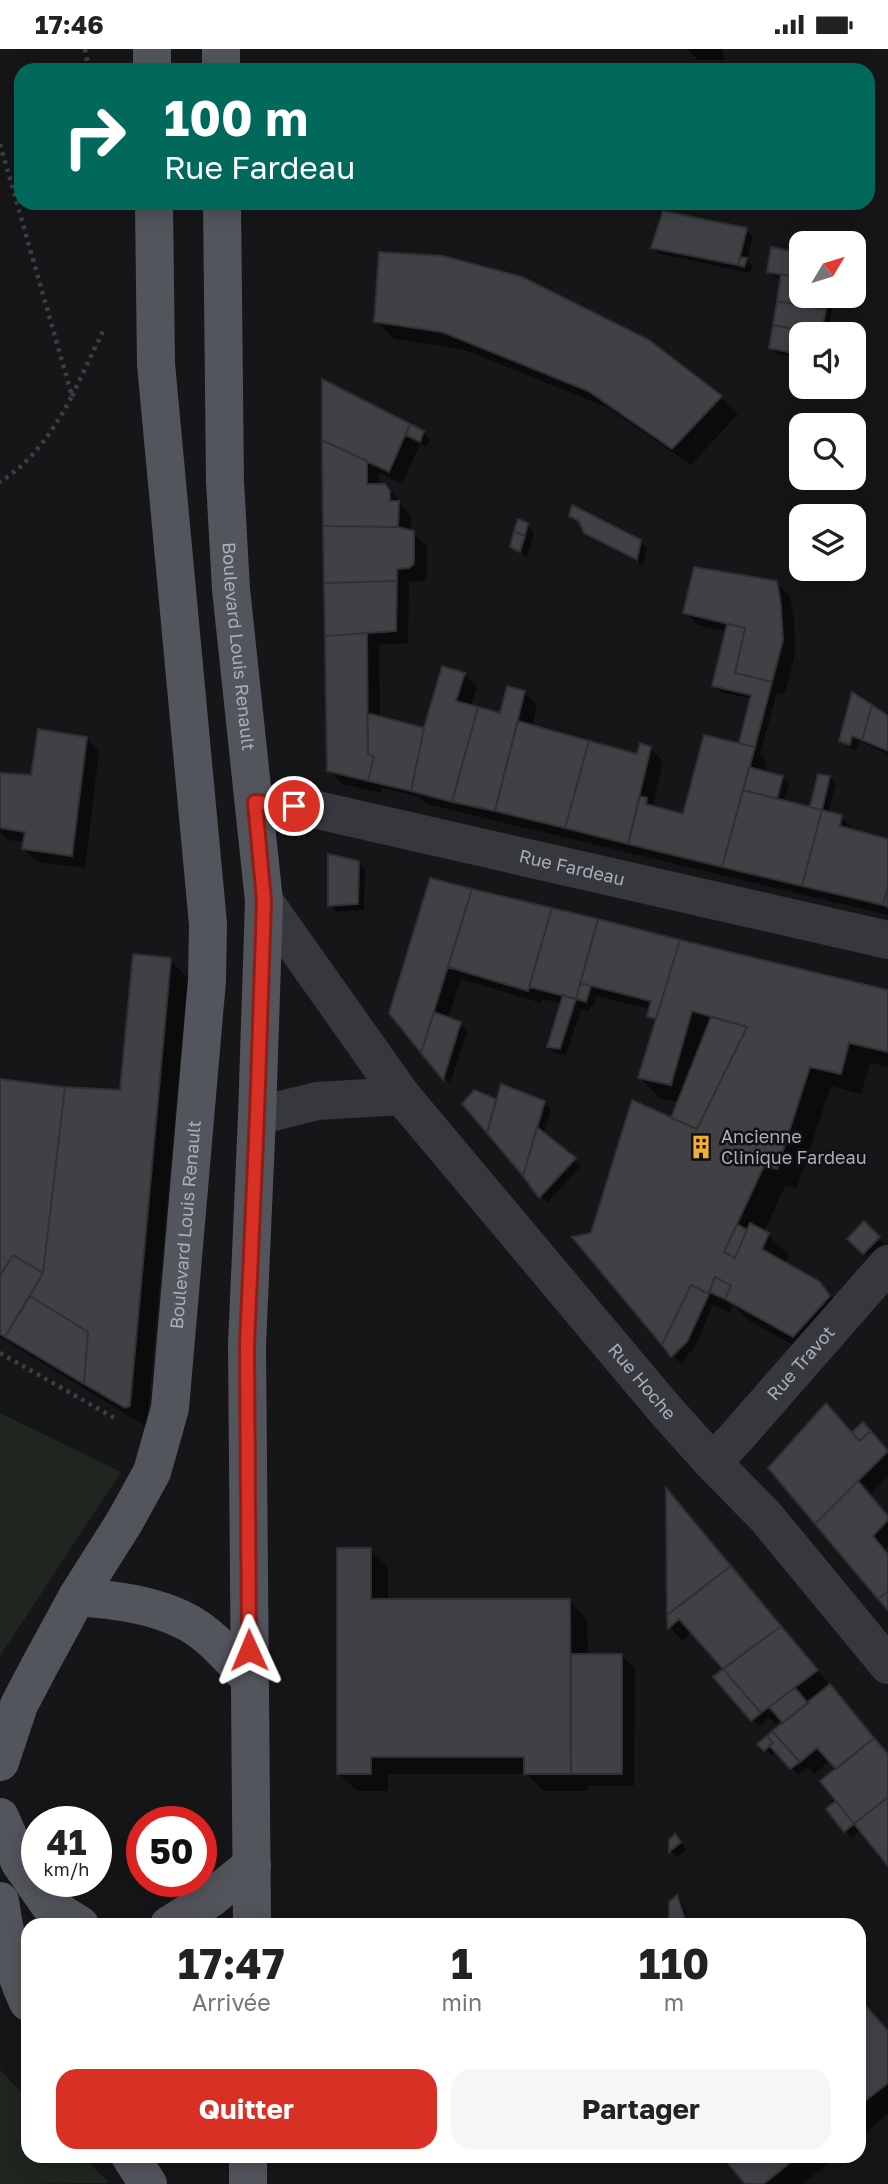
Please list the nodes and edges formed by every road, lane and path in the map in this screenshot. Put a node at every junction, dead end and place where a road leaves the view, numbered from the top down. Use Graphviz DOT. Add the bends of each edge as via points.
graph roads {
  1 [pos="0,144"];
  2 [pos="14,193"];
  3 [pos="19,210"];
  4 [pos="154,210"];
  5 [pos="222,210"];
  6 [pos="107,322"];
  7 [pos="72,396"];
  8 [pos="0,482"];
  9 [pos="255,802"];
  10 [pos="264,901"];
  11 [pos="888,940"];
  12 [pos="402,1096"];
  13 [pos="257,1116"];
  14 [pos="888,1264"];
  15 [pos="0,1353"];
  16 [pos="125,1425"];
  17 [pos="712,1462"];
  18 [pos="77,1597"];
  19 [pos="888,1665"];
  20 [pos="249,1678"];
  21 [pos="0,1762"];
  22 [pos="0,1817"];
  23 [pos="253,1865"];
  24 [pos="0,1901"];
  25 [pos="69,1918"];
  26 [pos="180,1918"];
  27 [pos="252,1918"];
  28 [pos="21,1988"];
  29 [pos="134,2163"];
  30 [pos="248,2163"];
  31 [pos="148,2184"];
  32 [pos="248,2184"];
  1 -- 2 [label="path"];
  3 -- 7 [label="path"];
  4 -- 18 [label="main road, Boulevard Louis Renault" via="156,364 208,924 207,981 170,1408 152,1472"];
  5 -- 9 [label="main road, Boulevard Louis Renault" via="231,590"];
  6 -- 7 [label="path"];
  7 -- 8 [label="path" via="54,429 20,469"];
  9 -- 10 [label="main road, Boulevard Louis Renault"];
  9 -- 11 [label="street, Rue Fardeau" via="313,809"];
  10 -- 12 [label="street, Rue Hoche"];
  10 -- 13 [label="main road, Boulevard Louis Renault"];
  12 -- 13 [label="street" via="317,1101"];
  12 -- 17 [label="street, Rue Hoche"];
  13 -- 20 [label="main road, Boulevard Louis Renault" via="247,1345"];
  14 -- 17 [label="street, Rue Travot"];
  15 -- 16 [label="path"];
  17 -- 19 [label="street, Rue Hoche" via="766,1517"];
  18 -- 20 [label="main road" via="119,1600 190,1623"];
  18 -- 21 [label="main road, Boulevard Louis Renault" via="19,1705"];
  20 -- 23 [label="main road, Boulevard Louis Renault"];
  22 -- 25 [label="main road" via="20,1863 50,1906"];
  23 -- 26 [label="main road"];
  23 -- 27 [label="main road, Boulevard Louis Renault"];
  24 -- 28 [label="main road"];
  29 -- 31 [label="main road"];
  30 -- 32 [label="main road"];
}
